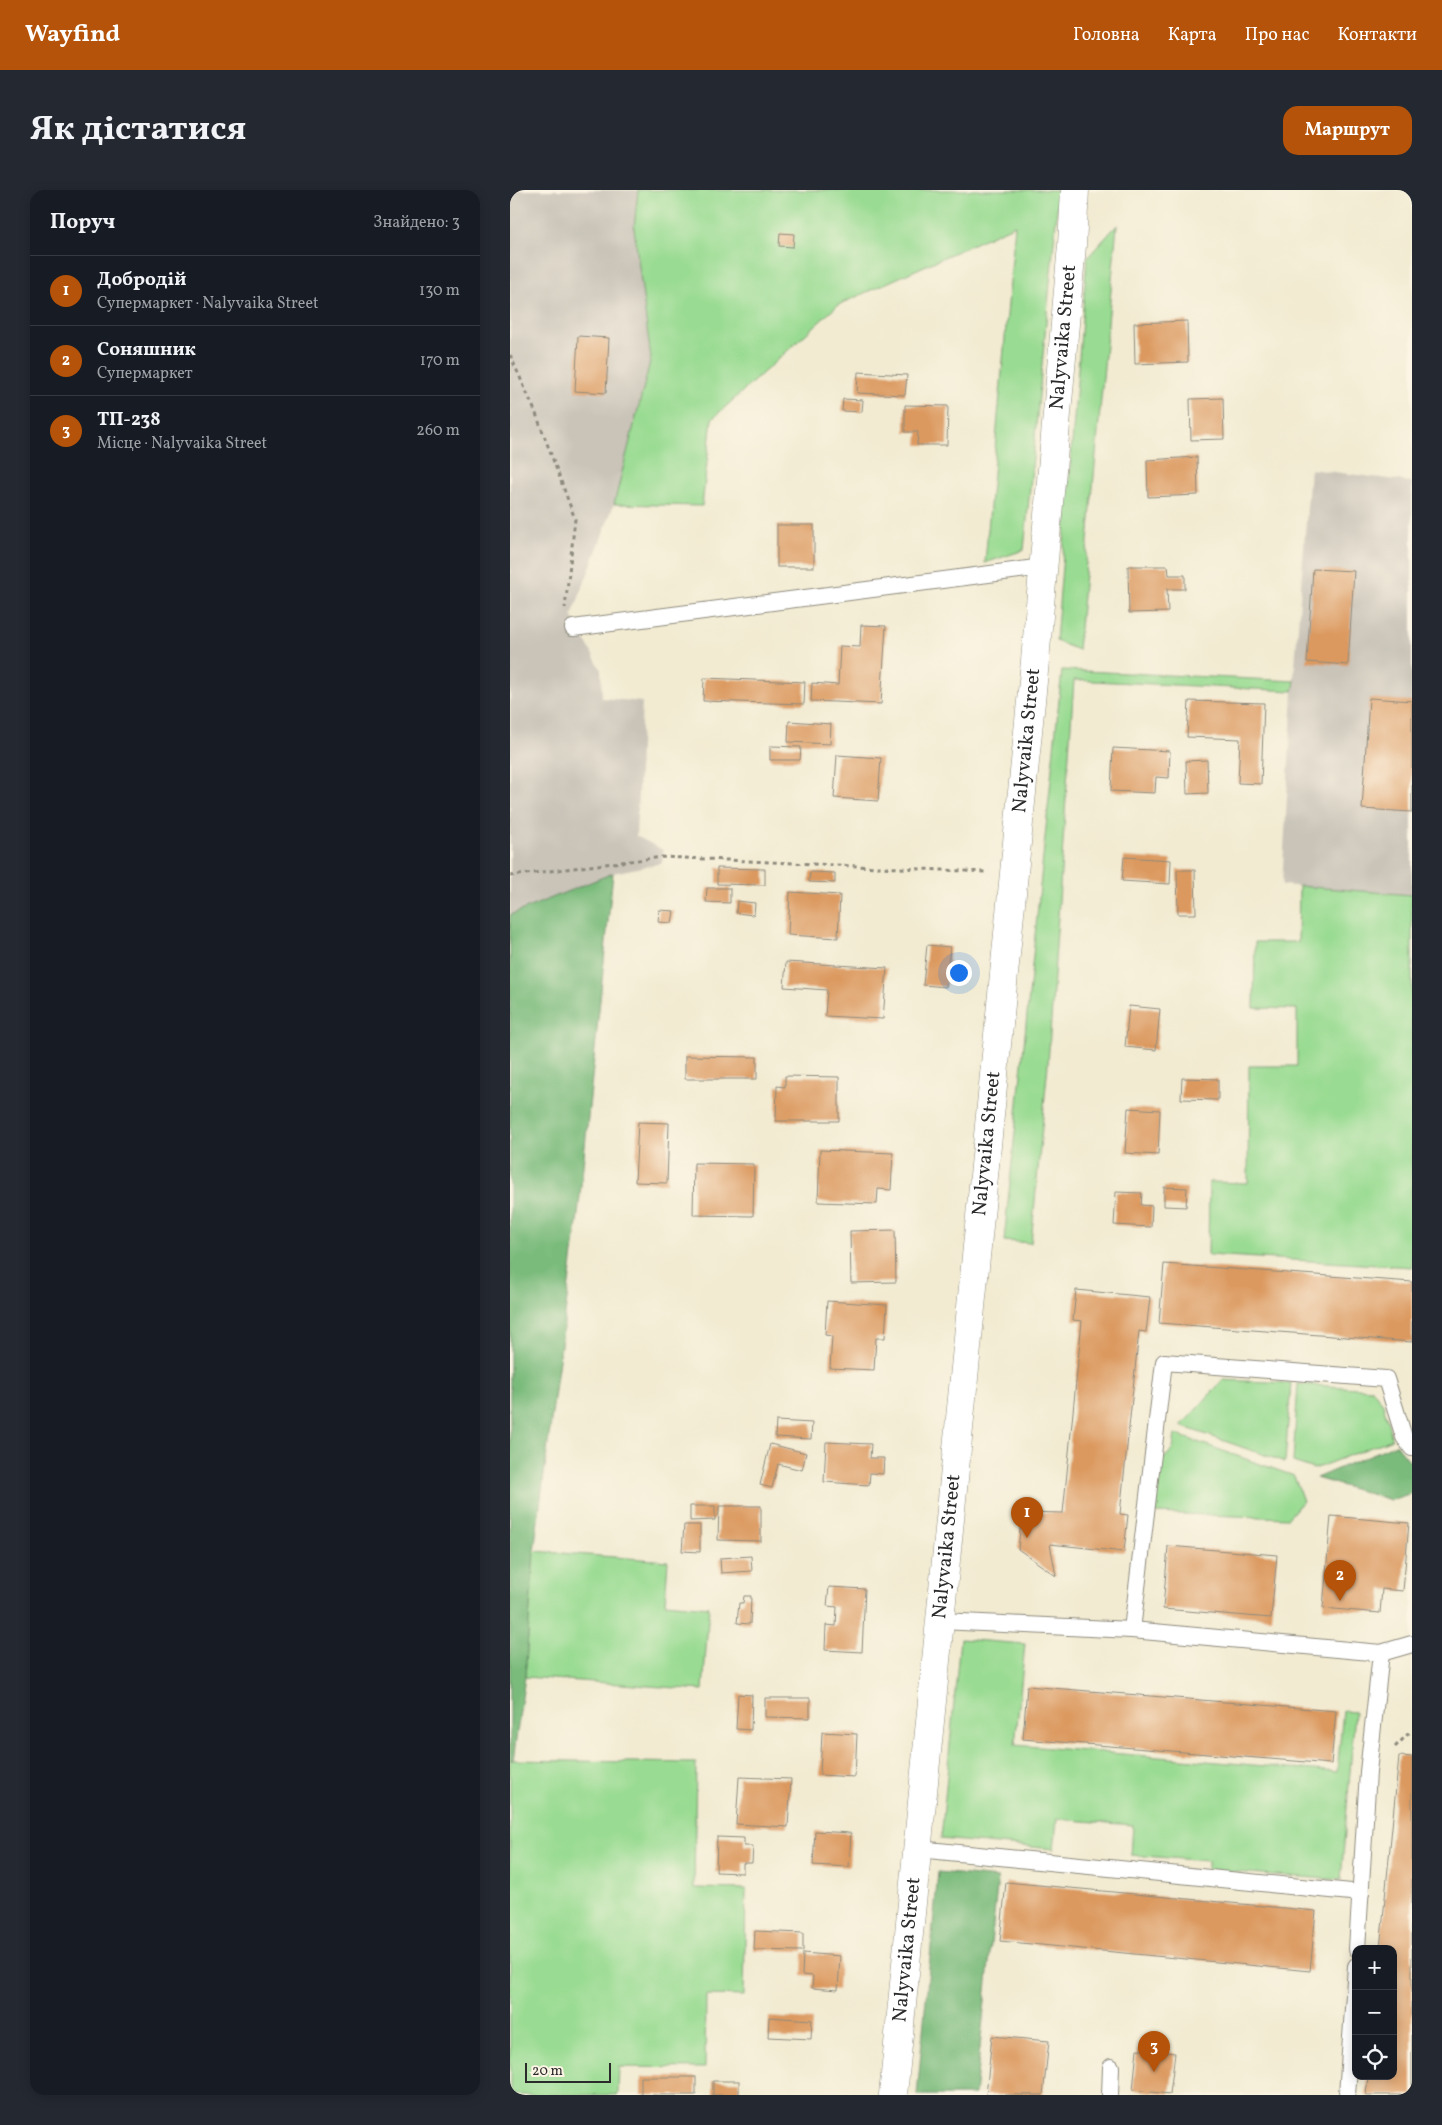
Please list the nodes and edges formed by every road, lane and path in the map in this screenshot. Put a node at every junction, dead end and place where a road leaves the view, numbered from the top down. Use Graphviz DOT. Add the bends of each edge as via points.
graph roads {
  1 [pos="1074,190"];
  2 [pos="510,356"];
  3 [pos="1043,567"];
  4 [pos="573,628"];
  5 [pos="1014,874"];
  6 [pos="510,876"];
  7 [pos="1412,1448"];
  8 [pos="941,1622"];
  9 [pos="1132,1630"];
  10 [pos="1412,1644"];
  11 [pos="1381,1653"];
  12 [pos="918,1850"];
  13 [pos="1361,1893"];
  14 [pos="1357,1945"];
  15 [pos="1354,1990"];
  16 [pos="1111,2067"];
  17 [pos="893,2095"];
  18 [pos="1110,2095"];
  19 [pos="1347,2095"];
  1 -- 3 [label="street, Nalyvaika Street" via="1072,246"];
  2 -- 4 [label="path" via="535,411 575,519 564,616"];
  3 -- 4 [label="lane"];
  3 -- 5 [label="street, Nalyvaika Street"];
  5 -- 6 [label="path" via="662,857"];
  5 -- 8 [label="street, Nalyvaika Street"];
  7 -- 9 [label="lane" via="1404,1437 1386,1379 1164,1362"];
  8 -- 9 [label="lane"];
  8 -- 12 [label="street, Nalyvaika Street"];
  9 -- 11 [label="lane"];
  10 -- 11 [label="lane"];
  11 -- 13 [label="lane" via="1368,1772"];
  12 -- 13 [label="lane"];
  12 -- 17 [label="street, Nalyvaika Street"];
  13 -- 14 [label="lane"];
  15 -- 19 [label="lane"];
  16 -- 18 [label="lane"];
}
